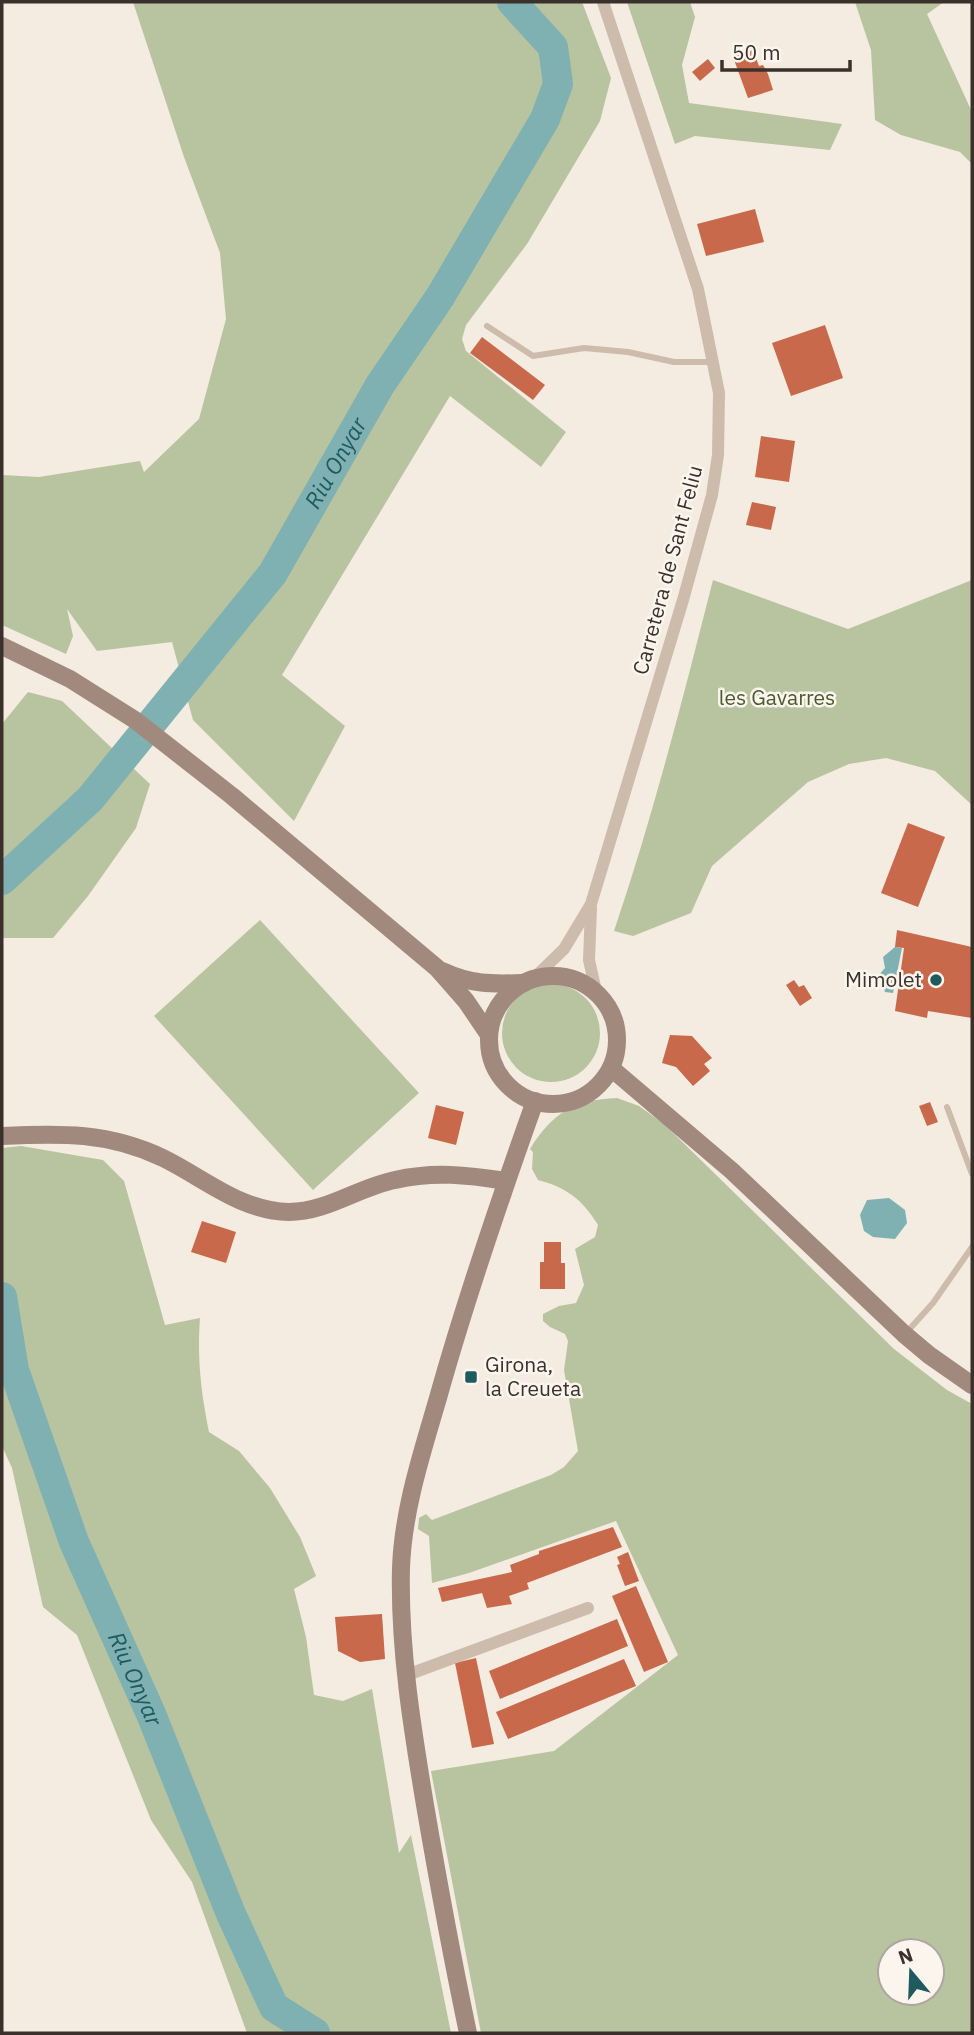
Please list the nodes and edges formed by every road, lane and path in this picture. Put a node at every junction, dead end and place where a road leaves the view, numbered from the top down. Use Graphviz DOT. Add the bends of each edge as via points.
graph roads {
  1 [pos="603,2"];
  2 [pos="487,326"];
  3 [pos="714,362"];
  4 [pos="2,646"];
  5 [pos="591,904"];
  6 [pos="437,968"];
  7 [pos="529,980"];
  8 [pos="596,991"];
  9 [pos="489,1035"];
  10 [pos="611,1068"];
  11 [pos="535,1101"];
  12 [pos="947,1107"];
  13 [pos="2,1136"];
  14 [pos="972,1174"];
  15 [pos="506,1181"];
  16 [pos="972,1247"];
  17 [pos="904,1334"];
  18 [pos="972,1385"];
  19 [pos="587,1608"];
  20 [pos="407,1675"];
  21 [pos="468,2033"];
  1 -- 3 [label="street, Carretera de Sant Feliu" via="698,289"];
  2 -- 3 [label="lane" via="533,356 584,348 674,362"];
  3 -- 5 [label="street, Carretera de Sant Feliu" via="719,433 712,495"];
  4 -- 6 [label="main road" via="94,693 175,750"];
  5 -- 7 [label="street, Carretera de Sant Feliu" via="564,949"];
  5 -- 8 [label="street, Carretera de Sant Feliu" via="589,960"];
  6 -- 7 [label="main road" via="481,984"];
  6 -- 9 [label="main road"];
  7 -- 8 [label="main road" via="555,975"];
  7 -- 9 [label="main road" via="500,1004"];
  8 -- 10 [label="main road" via="617,1028"];
  9 -- 11 [label="main road" via="491,1056 500,1076"];
  10 -- 11 [label="main road" via="600,1084 574,1100 555,1104"];
  10 -- 17 [label="main road" via="732,1171"];
  11 -- 15 [label="main road"];
  12 -- 14 [label="lane"];
  13 -- 15 [label="main road" via="106,1137 162,1158 229,1197 263,1209 290,1212 326,1206 394,1180 457,1173"];
  15 -- 20 [label="main road" via="449,1357 407,1519 401,1567"];
  16 -- 17 [label="lane" via="933,1303"];
  17 -- 18 [label="main road"];
  19 -- 20 [label="street"];
  20 -- 21 [label="main road" via="448,1938"];
}
